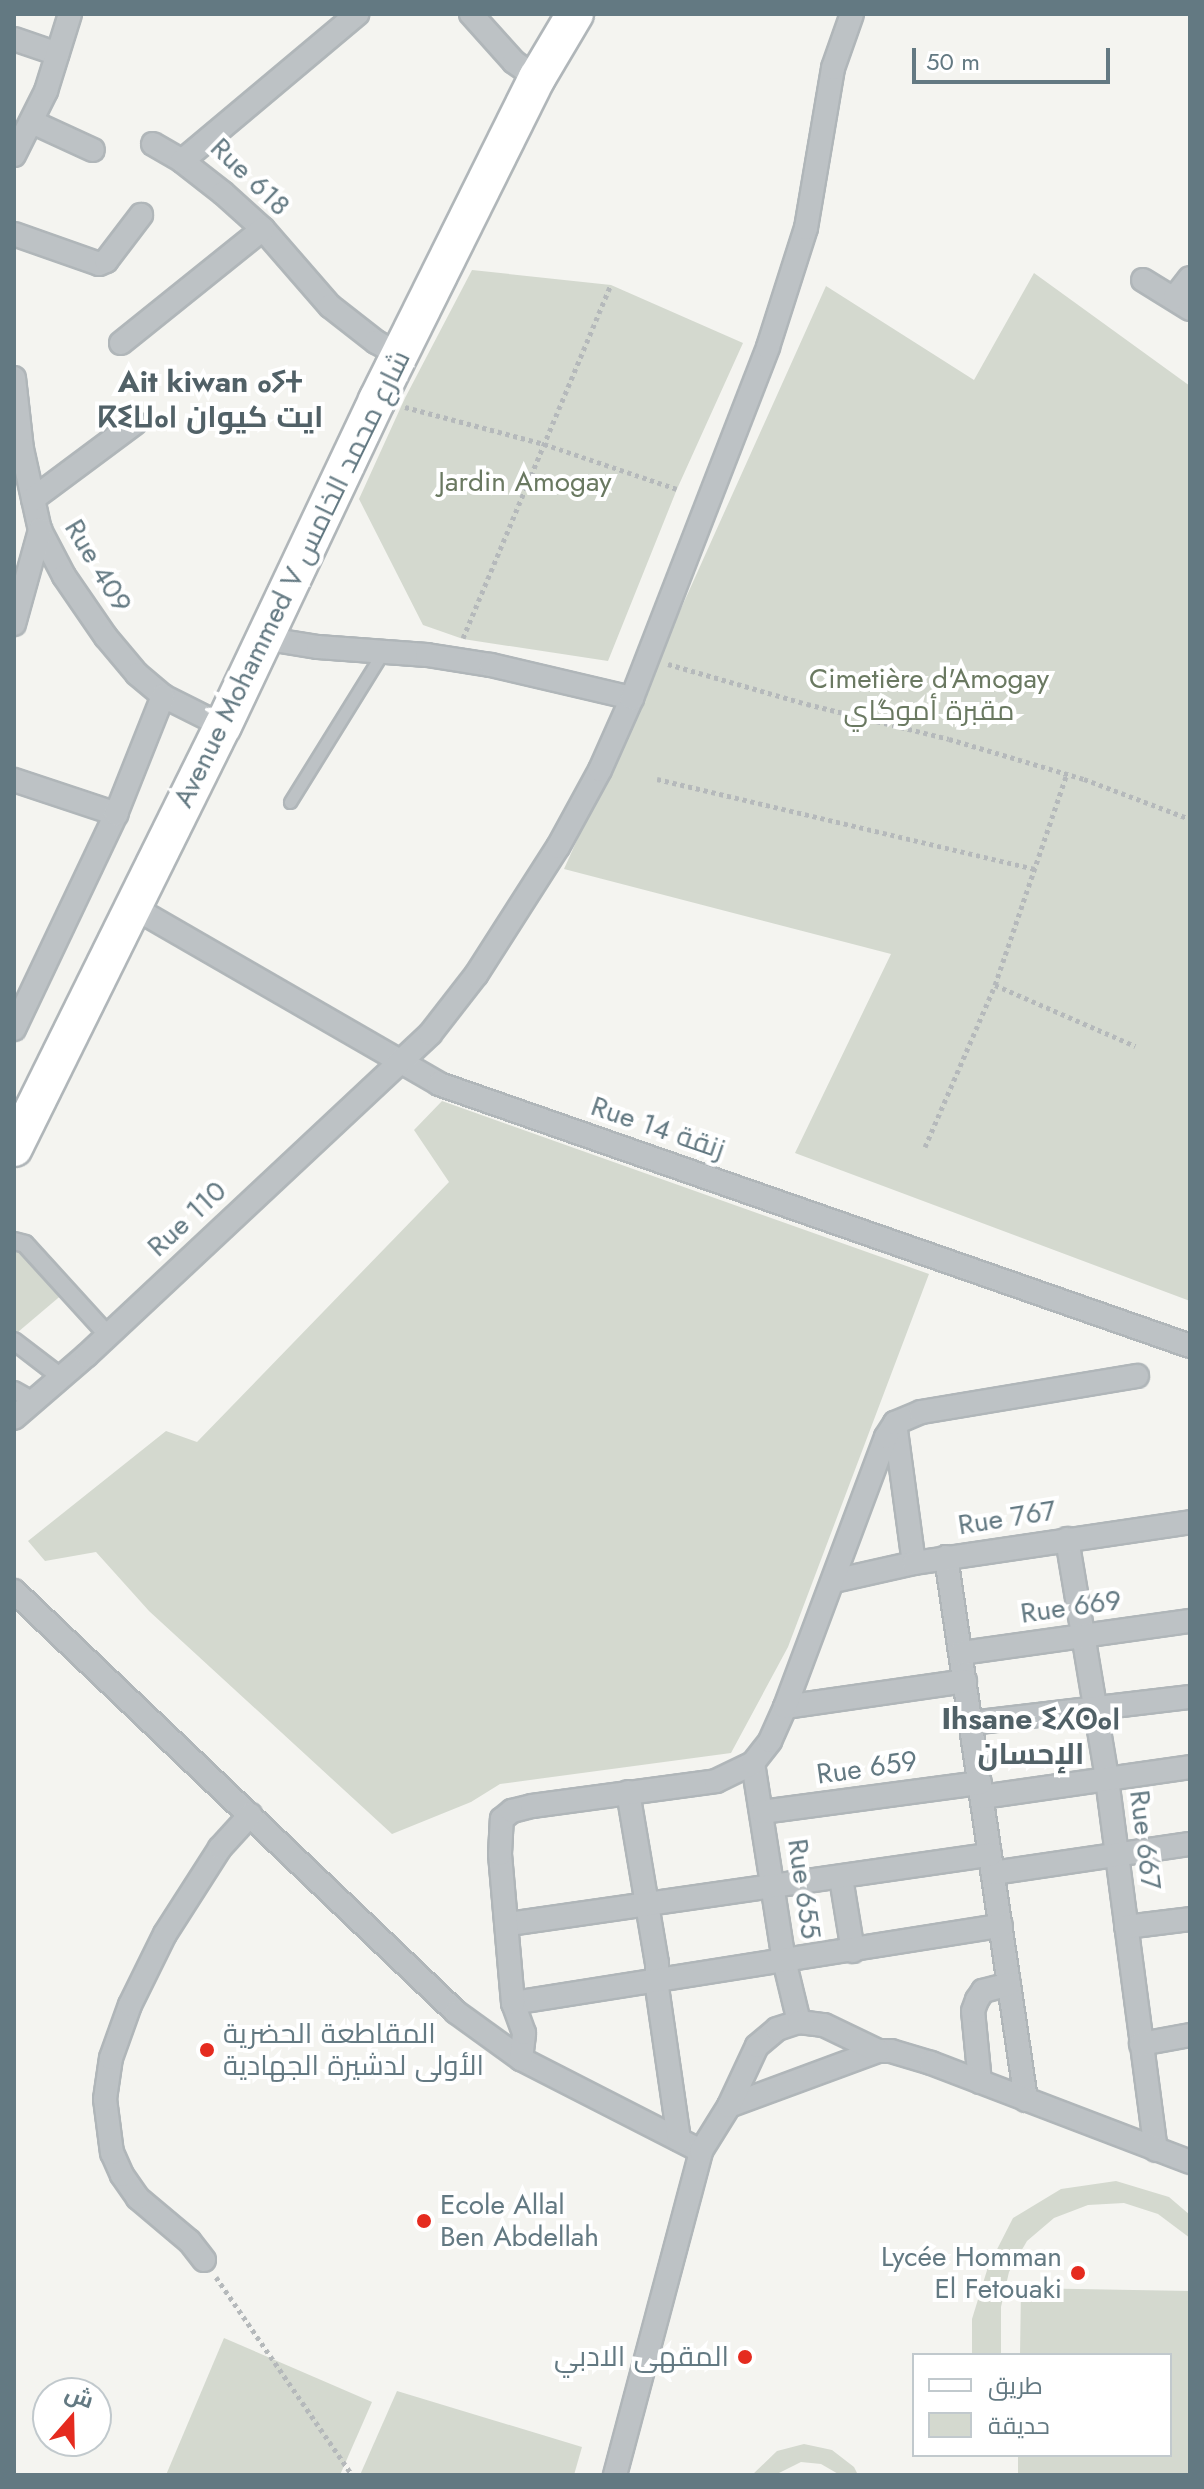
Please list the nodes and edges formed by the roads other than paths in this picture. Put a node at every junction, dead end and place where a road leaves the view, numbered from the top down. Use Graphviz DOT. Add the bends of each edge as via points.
graph roads {
  1 [pos="70,14"];
  2 [pos="357,14"];
  3 [pos="471,14"];
  4 [pos="575,14"];
  5 [pos="852,14"];
  6 [pos="14,39"];
  7 [pos="58,54"];
  8 [pos="537,78"];
  9 [pos="32,122"];
  10 [pos="153,144"];
  11 [pos="93,150"];
  12 [pos="14,155"];
  13 [pos="182,161"];
  14 [pos="141,215"];
  15 [pos="263,229"];
  16 [pos="14,234"];
  17 [pos="1190,278"];
  18 [pos="1143,280"];
  19 [pos="1182,303"];
  20 [pos="121,343"];
  21 [pos="400,355"];
  22 [pos="14,378"];
  23 [pos="135,423"];
  24 [pos="18,449"];
  25 [pos="33,499"];
  26 [pos="40,530"];
  27 [pos="14,624"];
  28 [pos="262,638"];
  29 [pos="383,652"];
  30 [pos="163,696"];
  31 [pos="632,698"];
  32 [pos="223,726"];
  33 [pos="14,780"];
  34 [pos="290,802"];
  35 [pos="116,814"];
  36 [pos="133,907"];
  37 [pos="14,1029"];
  38 [pos="400,1064"];
  39 [pos="14,1148"];
  40 [pos="14,1241"];
  41 [pos="106,1333"];
  42 [pos="14,1341"];
  43 [pos="1190,1346"];
  44 [pos="1137,1376"];
  45 [pos="61,1377"];
  46 [pos="14,1390"];
  47 [pos="34,1401"];
  48 [pos="14,1418"];
  49 [pos="895,1423"];
  50 [pos="1190,1522"];
  51 [pos="1067,1539"];
  52 [pos="946,1557"];
  53 [pos="914,1563"];
  54 [pos="834,1581"];
  55 [pos="14,1591"];
  56 [pos="1190,1621"];
  57 [pos="1085,1635"];
  58 [pos="961,1653"];
  59 [pos="965,1681"];
  60 [pos="1190,1697"];
  61 [pos="785,1707"];
  62 [pos="1096,1710"];
  63 [pos="971,1723"];
  64 [pos="753,1763"];
  65 [pos="1190,1767"];
  66 [pos="1107,1779"];
  67 [pos="981,1790"];
  68 [pos="628,1792"];
  69 [pos="762,1812"];
  70 [pos="250,1815"];
  71 [pos="1190,1844"];
  72 [pos="1116,1854"];
  73 [pos="992,1864"];
  74 [pos="841,1878"];
  75 [pos="772,1884"];
  76 [pos="646,1904"];
  77 [pos="1190,1919"];
  78 [pos="509,1924"];
  79 [pos="1001,1926"];
  80 [pos="1126,1927"];
  81 [pos="853,1951"];
  82 [pos="784,1960"];
  83 [pos="657,1977"];
  84 [pos="1009,1984"];
  85 [pos="513,2003"];
  86 [pos="799,2022"];
  87 [pos="1190,2035"];
  88 [pos="1141,2044"];
  89 [pos="878,2051"];
  90 [pos="521,2059"];
  91 [pos="980,2082"];
  92 [pos="1026,2100"];
  93 [pos="729,2106"];
  94 [pos="679,2139"];
  95 [pos="1156,2150"];
  96 [pos="701,2151"];
  97 [pos="1190,2162"];
  98 [pos="204,2260"];
  99 [pos="615,2475"];
  1 -- 7 [label="street"];
  2 -- 13 [label="street, Rue 618"];
  3 -- 8 [label="street" via="514,62"];
  4 -- 8 [label="main road, Avenue Mohammed V شارع محمد الخامس"];
  5 -- 31 [label="street, Rue 110" via="833,68 806,228 787,294"];
  6 -- 7 [label="street"];
  7 -- 9 [label="street"];
  8 -- 21 [label="main road, Avenue Mohammed V شارع محمد الخامس"];
  9 -- 11 [label="street"];
  9 -- 12 [label="street"];
  10 -- 13 [label="street"];
  13 -- 15 [label="street, Rue 618"];
  14 -- 16 [label="street" via="99,264"];
  15 -- 20 [label="street"];
  15 -- 21 [label="street, Rue 618" via="330,306"];
  17 -- 19 [label="street"];
  18 -- 19 [label="street"];
  21 -- 28 [label="main road, Avenue Mohammed V شارع محمد الخامس"];
  22 -- 24 [label="street, Rue 409"];
  23 -- 25 [label="street"];
  24 -- 25 [label="street, Rue 409"];
  25 -- 26 [label="street, Rue 409"];
  26 -- 27 [label="street"];
  26 -- 30 [label="street, Rue 409" via="106,637"];
  28 -- 29 [label="street"];
  28 -- 32 [label="main road, Avenue Mohammed V شارع محمد الخامس"];
  29 -- 31 [label="street" via="491,665"];
  29 -- 34 [label="lane"];
  30 -- 32 [label="street, Rue 409"];
  30 -- 35 [label="street"];
  31 -- 38 [label="street, Rue 110" via="558,847 476,975"];
  32 -- 36 [label="main road, Avenue Mohammed V شارع محمد الخامس"];
  33 -- 35 [label="street"];
  35 -- 37 [label="street"];
  36 -- 38 [label="street, Rue 14 زنقة"];
  36 -- 39 [label="main road, Avenue Mohammed V شارع محمد الخامس"];
  38 -- 41 [label="street, Rue 110"];
  38 -- 43 [label="street, Rue 14 زنقة" via="439,1084"];
  40 -- 41 [label="street" via="25,1244"];
  41 -- 45 [label="street, Rue 110"];
  42 -- 45 [label="street"];
  44 -- 49 [label="street" via="921,1412"];
  45 -- 47 [label="street, Rue 110"];
  46 -- 47 [label="street"];
  47 -- 48 [label="street, Rue 110"];
  49 -- 53 [label="street"];
  49 -- 54 [label="street"];
  50 -- 51 [label="street, Rue 767"];
  51 -- 52 [label="street, Rue 767"];
  51 -- 57 [label="street, Rue 667"];
  52 -- 53 [label="street, Rue 767"];
  52 -- 58 [label="street"];
  53 -- 54 [label="street, Rue 767"];
  54 -- 61 [label="street"];
  55 -- 70 [label="street"];
  56 -- 57 [label="street, Rue 669"];
  57 -- 58 [label="street, Rue 669"];
  57 -- 62 [label="street, Rue 667"];
  58 -- 59 [label="street"];
  59 -- 61 [label="street"];
  59 -- 63 [label="street"];
  60 -- 62 [label="street"];
  61 -- 64 [label="street"];
  62 -- 63 [label="street"];
  62 -- 66 [label="street, Rue 667"];
  63 -- 67 [label="street"];
  64 -- 68 [label="street" via="716,1781"];
  64 -- 69 [label="street, Rue 655"];
  65 -- 66 [label="street, Rue 659"];
  66 -- 67 [label="street, Rue 659"];
  66 -- 72 [label="street, Rue 667"];
  67 -- 69 [label="street, Rue 659"];
  67 -- 73 [label="street"];
  68 -- 76 [label="street"];
  68 -- 78 [label="street" via="532,1806 502,1819 500,1854"];
  69 -- 75 [label="street, Rue 655"];
  70 -- 90 [label="street" via="456,2012"];
  70 -- 98 [label="street" via="220,1848 165,1934 130,2005 111,2058 105,2099 112,2153 122,2175 138,2198"];
  71 -- 72 [label="street"];
  72 -- 73 [label="street"];
  72 -- 80 [label="street, Rue 667"];
  73 -- 74 [label="street"];
  73 -- 79 [label="street"];
  74 -- 75 [label="street"];
  74 -- 81 [label="street"];
  75 -- 76 [label="street"];
  75 -- 82 [label="street, Rue 655"];
  76 -- 78 [label="street"];
  76 -- 83 [label="street"];
  77 -- 80 [label="street"];
  78 -- 85 [label="street"];
  79 -- 81 [label="street"];
  79 -- 84 [label="street"];
  80 -- 88 [label="street, Rue 667"];
  81 -- 82 [label="street"];
  82 -- 83 [label="street"];
  82 -- 86 [label="street, Rue 655"];
  83 -- 85 [label="street"];
  83 -- 94 [label="street"];
  84 -- 91 [label="street" via="983,1991 973,2011"];
  84 -- 92 [label="street"];
  85 -- 90 [label="street" via="524,2033"];
  86 -- 89 [label="street" via="824,2025"];
  86 -- 93 [label="street" via="777,2029 757,2046"];
  87 -- 88 [label="street"];
  88 -- 95 [label="street, Rue 667"];
  89 -- 91 [label="street"];
  89 -- 93 [label="street"];
  90 -- 94 [label="street"];
  91 -- 92 [label="street"];
  92 -- 95 [label="street"];
  93 -- 96 [label="street"];
  94 -- 96 [label="street"];
  95 -- 97 [label="street"];
  96 -- 99 [label="street"];
}
